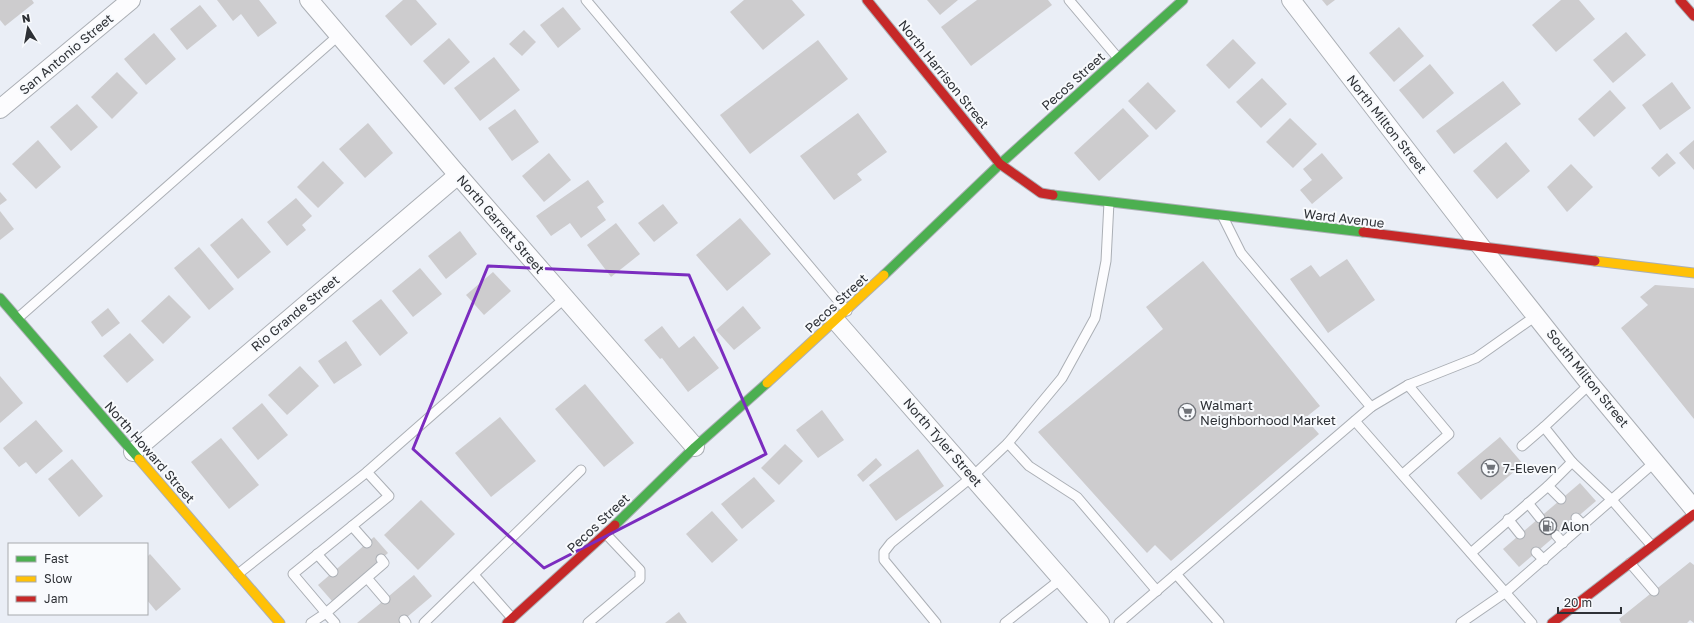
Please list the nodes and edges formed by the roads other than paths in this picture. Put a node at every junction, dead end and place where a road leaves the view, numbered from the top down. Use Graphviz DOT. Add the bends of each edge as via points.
graph roads {
  1 [pos="131,0"];
  2 [pos="309,0"];
  3 [pos="586,0"];
  4 [pos="867,0"];
  5 [pos="1069,0"];
  6 [pos="1183,0"];
  7 [pos="1291,0"];
  8 [pos="1680,0"];
  9 [pos="1694,16"];
  10 [pos="340,36"];
  11 [pos="1118,58"];
  12 [pos="0,108"];
  13 [pos="1000,164"];
  14 [pos="458,175"];
  15 [pos="1109,202"];
  16 [pos="1223,216"];
  17 [pos="1482,248"];
  18 [pos="1694,273"];
  19 [pos="0,298"];
  20 [pos="565,298"];
  21 [pos="1537,315"];
  22 [pos="842,316"];
  23 [pos="18,318"];
  24 [pos="1590,384"];
  25 [pos="1408,385"];
  26 [pos="1371,407"];
  27 [pos="1355,421"];
  28 [pos="1544,426"];
  29 [pos="1008,443"];
  30 [pos="1522,446"];
  31 [pos="695,447"];
  32 [pos="133,452"];
  33 [pos="1656,461"];
  34 [pos="1572,462"];
  35 [pos="581,470"];
  36 [pos="367,472"];
  37 [pos="1403,474"];
  38 [pos="972,476"];
  39 [pos="1548,486"];
  40 [pos="1561,500"];
  41 [pos="1612,500"];
  42 [pos="1528,503"];
  43 [pos="1694,509"];
  44 [pos="1694,514"];
  45 [pos="1540,518"];
  46 [pos="1576,518"];
  47 [pos="1508,519"];
  48 [pos="1583,525"];
  49 [pos="352,526"];
  50 [pos="606,534"];
  51 [pos="1520,534"];
  52 [pos="1556,535"];
  53 [pos="367,543"];
  54 [pos="1563,543"];
  55 [pos="1652,546"];
  56 [pos="1536,552"];
  57 [pos="1471,553"];
  58 [pos="317,554"];
  59 [pos="381,559"];
  60 [pos="1544,560"];
  61 [pos="1630,563"];
  62 [pos="333,572"];
  63 [pos="238,574"];
  64 [pos="1176,574"];
  65 [pos="474,575"];
  66 [pos="367,578"];
  67 [pos="1061,579"];
  68 [pos="1157,591"];
  69 [pos="1654,591"];
  70 [pos="1506,592"];
  71 [pos="385,599"];
  72 [pos="326,613"];
  73 [pos="509,621"];
  74 [pos="280,623"];
  75 [pos="311,623"];
  76 [pos="336,623"];
  77 [pos="424,623"];
  78 [pos="588,623"];
  79 [pos="936,623"];
  80 [pos="1005,623"];
  81 [pos="1100,623"];
  82 [pos="1119,623"];
  83 [pos="1219,623"];
  84 [pos="1461,623"];
  85 [pos="1532,623"];
  86 [pos="1552,623"];
  1 -- 12 [label="street, San Antonio Street"];
  2 -- 10 [label="street, North Garrett Street"];
  3 -- 22 [label="lane"];
  4 -- 13 [label="street, North Harrison Street"];
  5 -- 11 [label="lane"];
  6 -- 11 [label="street, Pecos Street"];
  7 -- 17 [label="street, North Milton Street"];
  8 -- 9 [label="street"];
  10 -- 14 [label="street, North Garrett Street"];
  10 -- 23 [label="lane"];
  11 -- 13 [label="street, Pecos Street"];
  13 -- 15 [label="street, Ward Avenue" via="1041,193"];
  13 -- 22 [label="street, Pecos Street"];
  14 -- 20 [label="street, North Garrett Street"];
  14 -- 32 [label="street, Rio Grande Street"];
  15 -- 16 [label="street, Ward Avenue"];
  15 -- 29 [label="lane" via="1106,261 1095,318 1062,378"];
  16 -- 17 [label="street, Ward Avenue"];
  16 -- 26 [label="lane" via="1241,253"];
  17 -- 18 [label="street, Ward Avenue"];
  17 -- 21 [label="street, South Milton Street"];
  19 -- 23 [label="street, North Howard Street"];
  20 -- 31 [label="street, North Garrett Street"];
  20 -- 36 [label="lane"];
  21 -- 24 [label="street, South Milton Street"];
  21 -- 25 [label="lane" via="1476,358"];
  22 -- 31 [label="street, Pecos Street"];
  22 -- 38 [label="street, North Tyler Street"];
  23 -- 32 [label="street, North Howard Street"];
  24 -- 28 [label="lane"];
  24 -- 33 [label="street, South Milton Street"];
  25 -- 26 [label="lane"];
  25 -- 37 [label="lane" via="1449,434"];
  26 -- 27 [label="lane"];
  27 -- 37 [label="lane"];
  27 -- 64 [label="lane"];
  28 -- 30 [label="lane"];
  28 -- 34 [label="lane"];
  29 -- 38 [label="lane"];
  29 -- 68 [label="lane" via="1029,466 1077,497"];
  31 -- 50 [label="street, Pecos Street"];
  32 -- 63 [label="street, North Howard Street"];
  33 -- 41 [label="lane"];
  33 -- 43 [label="street, South Milton Street"];
  34 -- 39 [label="lane"];
  34 -- 41 [label="lane"];
  35 -- 65 [label="lane"];
  36 -- 49 [label="lane" via="389,496"];
  36 -- 63 [label="lane"];
  37 -- 57 [label="lane"];
  38 -- 67 [label="street, North Tyler Street"];
  38 -- 79 [label="lane" via="891,543 884,552 884,560"];
  39 -- 40 [label="lane"];
  39 -- 42 [label="lane"];
  41 -- 48 [label="lane"];
  41 -- 55 [label="lane"];
  42 -- 45 [label="lane"];
  42 -- 47 [label="lane"];
  44 -- 55 [label="street"];
  46 -- 48 [label="lane"];
  47 -- 51 [label="lane"];
  47 -- 57 [label="lane"];
  48 -- 54 [label="lane"];
  49 -- 53 [label="lane"];
  49 -- 58 [label="lane"];
  50 -- 73 [label="street, Pecos Street"];
  50 -- 78 [label="lane" via="640,570 640,579"];
  52 -- 54 [label="lane"];
  54 -- 60 [label="lane"];
  55 -- 61 [label="street"];
  56 -- 60 [label="lane"];
  57 -- 70 [label="lane"];
  58 -- 62 [label="lane"];
  58 -- 72 [label="lane" via="293,574"];
  59 -- 66 [label="lane" via="384,563"];
  60 -- 70 [label="lane"];
  61 -- 69 [label="lane"];
  61 -- 86 [label="street"];
  63 -- 74 [label="street, North Howard Street"];
  64 -- 68 [label="lane"];
  64 -- 83 [label="lane"];
  65 -- 73 [label="lane"];
  65 -- 77 [label="lane"];
  66 -- 71 [label="lane"];
  66 -- 72 [label="lane" via="349,590"];
  67 -- 80 [label="lane"];
  67 -- 81 [label="street, North Tyler Street"];
  68 -- 82 [label="lane"];
  70 -- 84 [label="lane"];
  70 -- 85 [label="lane"];
  72 -- 75 [label="lane"];
  72 -- 76 [label="lane"];
}
